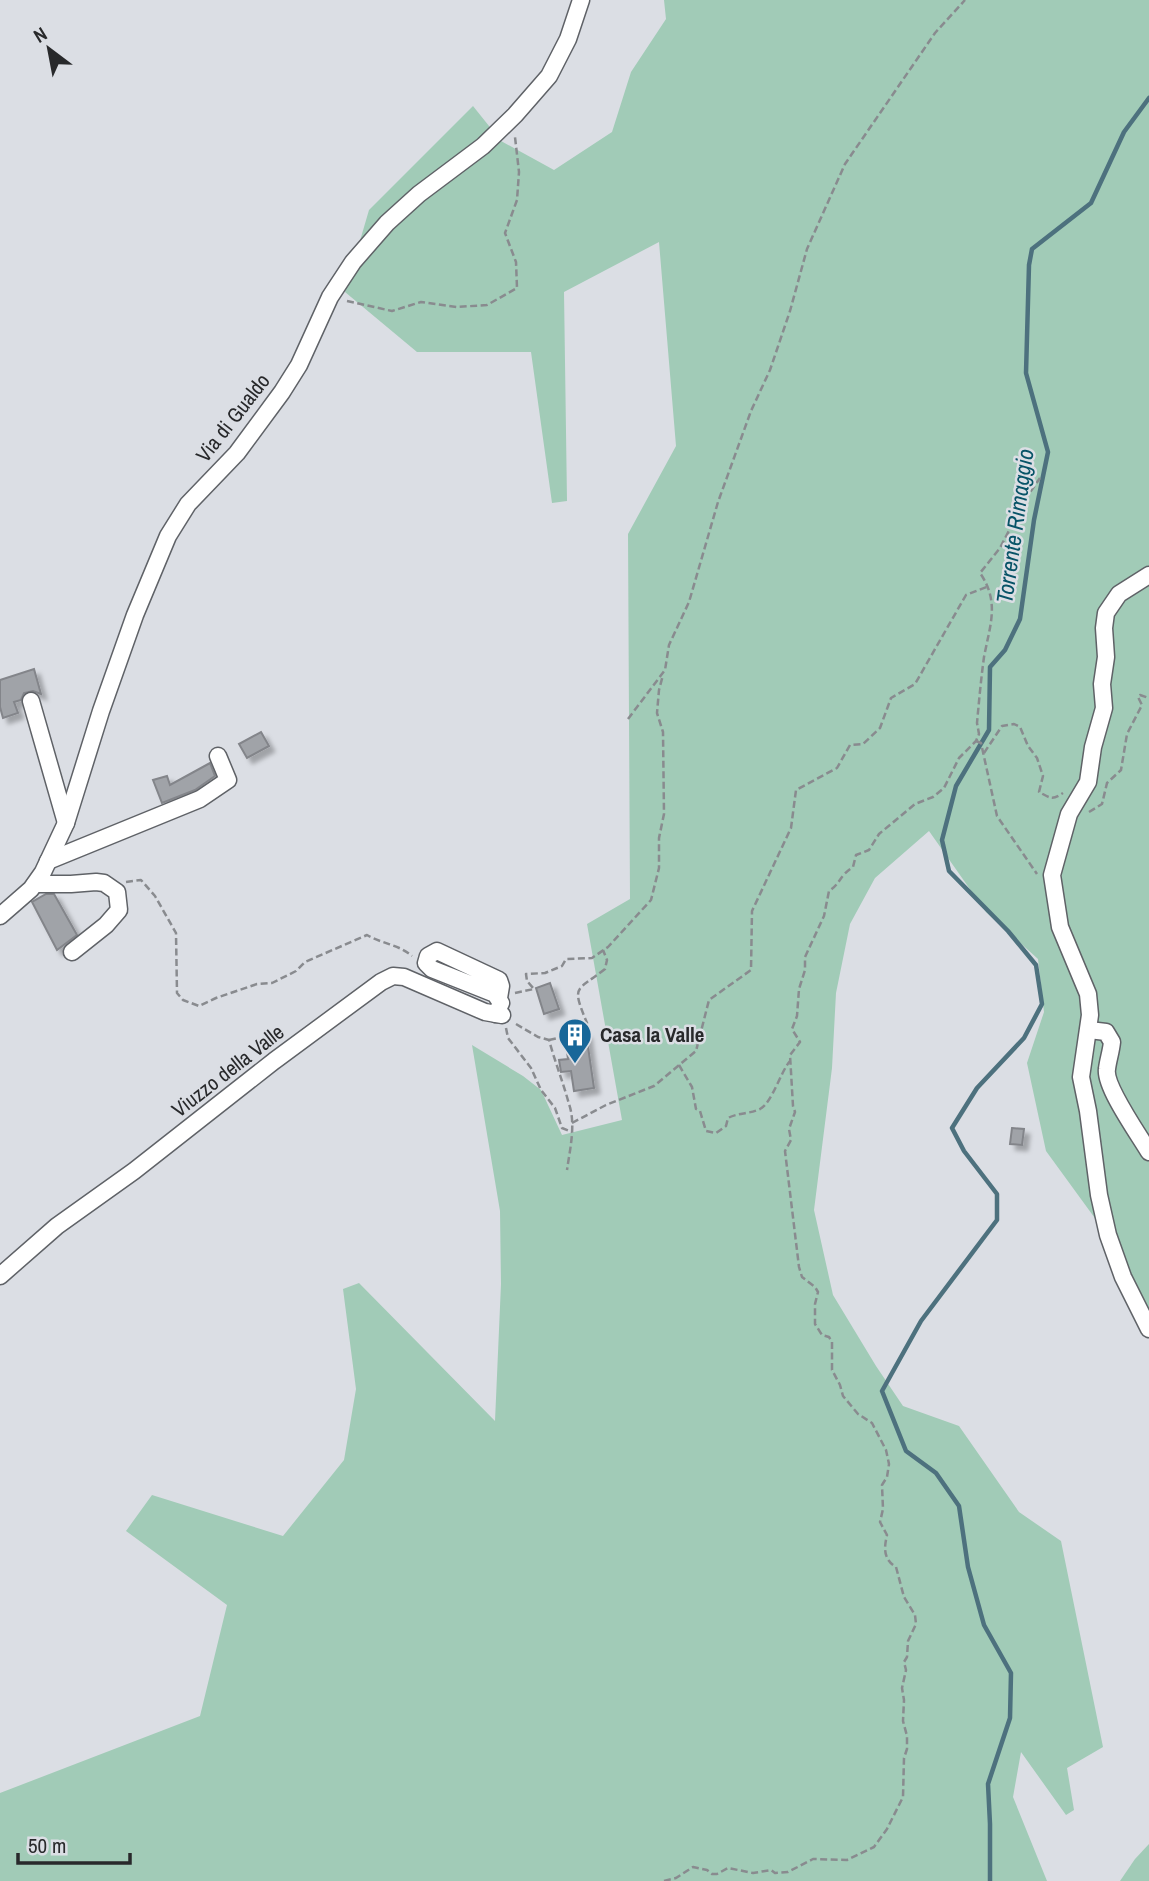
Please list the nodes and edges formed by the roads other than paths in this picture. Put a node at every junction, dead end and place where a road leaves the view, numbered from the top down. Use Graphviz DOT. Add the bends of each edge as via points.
graph roads {
  1 [pos="580,0"];
  2 [pos="1149,575"];
  3 [pos="31,701"];
  4 [pos="218,756"];
  5 [pos="66,823"];
  6 [pos="48,861"];
  7 [pos="35,884"];
  8 [pos="0,916"];
  9 [pos="72,952"];
  10 [pos="502,1012"];
  11 [pos="1088,1030"];
  12 [pos="1149,1152"];
  13 [pos="0,1276"];
  14 [pos="1149,1329"];
  1 -- 5 [label="street, Via di Gualdo" via="550,76 483,146 387,223 353,262 282,392 237,453 188,504 168,536 135,615"];
  2 -- 11 [label="street" via="1119,594 1106,613 1104,708 1088,782 1069,814 1052,875 1060,927 1088,994"];
  3 -- 5 [label="street"];
  4 -- 6 [label="street" via="229,780 200,799"];
  5 -- 6 [label="street, Via di Gualdo"];
  6 -- 7 [label="street, Via di Gualdo"];
  7 -- 8 [label="street, Via di Gualdo"];
  7 -- 9 [label="street" via="96,881 114,889 119,898 119,910 106,925"];
  10 -- 13 [label="street, Viuzzo della Valle" via="485,1012 404,977 381,982 57,1226"];
  11 -- 12 [label="street" via="1106,1032 1112,1042 1108,1081"];
  11 -- 14 [label="street" via="1081,1077 1099,1195 1123,1277"];
}
